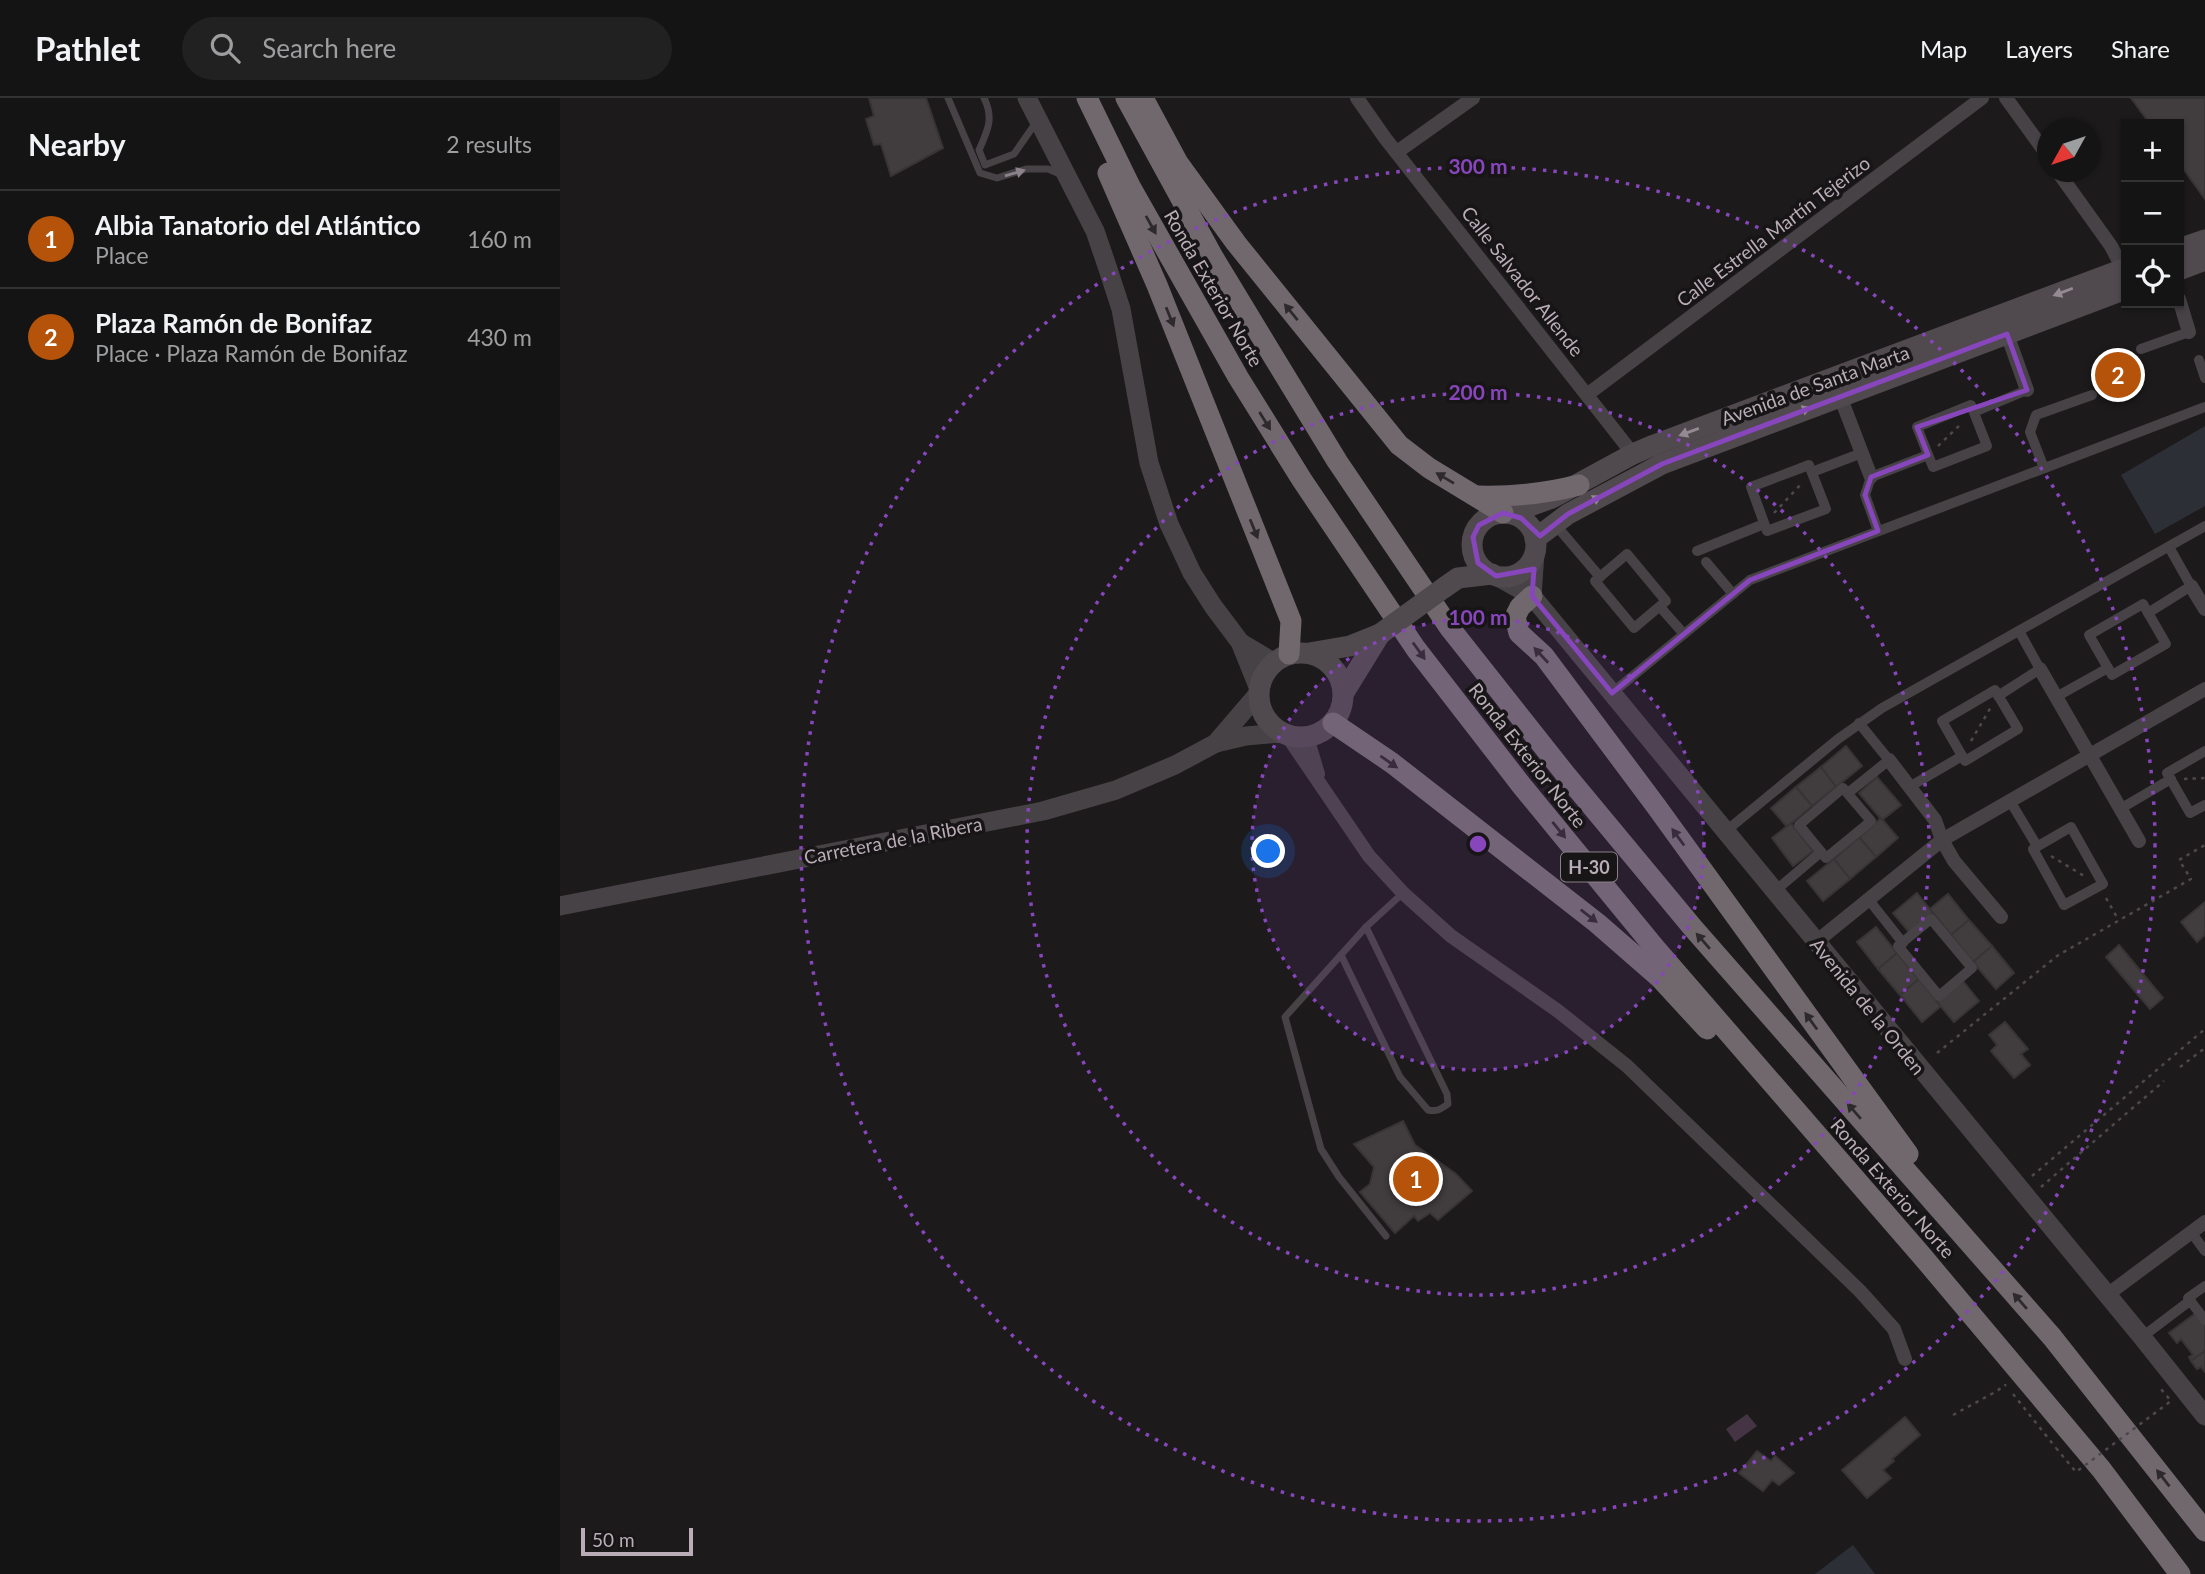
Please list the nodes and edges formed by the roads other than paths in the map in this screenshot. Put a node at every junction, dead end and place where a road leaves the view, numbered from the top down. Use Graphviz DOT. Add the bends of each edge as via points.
graph roads {
  1 [pos="948,98"];
  2 [pos="984,98"];
  3 [pos="1027,98"];
  4 [pos="1073,98"];
  5 [pos="1087,98"];
  6 [pos="1126,98"];
  7 [pos="1143,98"];
  8 [pos="1357,98"];
  9 [pos="1473,98"];
  10 [pos="1982,98"];
  11 [pos="2006,98"];
  12 [pos="1038,120"];
  13 [pos="2037,141"];
  14 [pos="1397,152"];
  15 [pos="1066,176"];
  16 [pos="2065,182"];
  17 [pos="2205,240"];
  18 [pos="2184,248"];
  19 [pos="2205,260"];
  20 [pos="2121,266"];
  21 [pos="2184,268"];
  22 [pos="2121,276"];
  23 [pos="2121,277"];
  24 [pos="2182,308"];
  25 [pos="2189,332"];
  26 [pos="2007,334"];
  27 [pos="2141,349"];
  28 [pos="2199,360"];
  29 [pos="2205,378"];
  30 [pos="2027,390"];
  31 [pos="1588,394"];
  32 [pos="2092,395"];
  33 [pos="1840,396"];
  34 [pos="2205,407"];
  35 [pos="1974,412"];
  36 [pos="1862,453"];
  37 [pos="1633,454"];
  38 [pos="1928,455"];
  39 [pos="2043,468"];
  40 [pos="1812,472"];
  41 [pos="1871,477"];
  42 [pos="1578,485"];
  43 [pos="1476,496"];
  44 [pos="1506,513"];
  45 [pos="1554,523"];
  46 [pos="1764,524"];
  47 [pos="2205,526"];
  48 [pos="1878,531"];
  49 [pos="1535,546"];
  50 [pos="2169,547"];
  51 [pos="1472,551"];
  52 [pos="1697,551"];
  53 [pos="1706,562"];
  54 [pos="1494,575"];
  55 [pos="1600,577"];
  56 [pos="1452,582"];
  57 [pos="2191,586"];
  58 [pos="1733,594"];
  59 [pos="1532,596"];
  60 [pos="1660,607"];
  61 [pos="2205,609"];
  62 [pos="2148,613"];
  63 [pos="2019,631"];
  64 [pos="1380,634"];
  65 [pos="1684,634"];
  66 [pos="1240,642"];
  67 [pos="1290,656"];
  68 [pos="2108,668"];
  69 [pos="2040,669"];
  70 [pos="2205,689"];
  71 [pos="1259,691"];
  72 [pos="1612,693"];
  73 [pos="1343,694"];
  74 [pos="1998,696"];
  75 [pos="2056,697"];
  76 [pos="1333,723"];
  77 [pos="1859,723"];
  78 [pos="1291,735"];
  79 [pos="1216,743"];
  80 [pos="2205,751"];
  81 [pos="2090,755"];
  82 [pos="1962,756"];
  83 [pos="1889,760"];
  84 [pos="2171,779"];
  85 [pos="1321,785"];
  86 [pos="1911,786"];
  87 [pos="1848,793"];
  88 [pos="2010,801"];
  89 [pos="2205,804"];
  90 [pos="2120,809"];
  91 [pos="1726,831"];
  92 [pos="1942,841"];
  93 [pos="2139,841"];
  94 [pos="2036,846"];
  95 [pos="1821,852"];
  96 [pos="1775,891"];
  97 [pos="1403,893"];
  98 [pos="1869,900"];
  99 [pos="560,906"];
  100 [pos="2001,917"];
  101 [pos="1366,928"];
  102 [pos="1816,942"];
  103 [pos="1903,943"];
  104 [pos="1341,955"];
  105 [pos="1831,1152"];
  106 [pos="2205,1222"];
  107 [pos="2192,1232"];
  108 [pos="1386,1236"];
  109 [pos="2205,1251"];
  110 [pos="1981,1255"];
  111 [pos="2205,1286"];
  112 [pos="2107,1295"];
  113 [pos="2191,1300"];
  114 [pos="2205,1320"];
  115 [pos="2142,1337"];
  116 [pos="1905,1359"];
  117 [pos="2204,1412"];
  118 [pos="2205,1531"];
  119 [pos="2180,1574"];
  1 -- 15 [label="lane, one-way" via="980,173 997,178 1026,169 1048,169"];
  2 -- 12 [label="lane" via="990,111 979,150 985,165 1014,154"];
  3 -- 12 [label="street"];
  4 -- 67 [label="highway, one-way" via="1157,285 1292,621"];
  5 -- 105 [label="highway, Ronda Exterior Norte / H-30, one-way" via="1131,188 1238,377 1416,649 1655,948"];
  110 -- 6 [label="highway, Ronda Exterior Norte / H-30, one-way" via="1693,929 1449,627 1336,461 1213,257"];
  43 -- 7 [label="highway, one-way" via="1399,445 1236,243 1178,163"];
  8 -- 14 [label="street, Calle Salvador Allende"];
  9 -- 14 [label="street"];
  10 -- 31 [label="street, Calle Estrella Martín Tejerizo"];
  11 -- 13 [label="street"];
  12 -- 15 [label="street"];
  14 -- 31 [label="street, Calle Salvador Allende"];
  15 -- 66 [label="street" via="1094,231 1121,309 1149,463 1169,524 1192,573"];
  16 -- 20 [label="street" via="2112,246"];
  17 -- 18 [label="main road"];
  19 -- 21 [label="main road"];
  22 -- 37 [label="main road, Avenida de Santa Marta, one-way"];
  23 -- 26 [label="main road, Avenida de Santa Marta"];
  24 -- 25 [label="street"];
  25 -- 27 [label="street"];
  26 -- 30 [label="street"];
  26 -- 33 [label="main road, Avenida de Santa Marta"];
  28 -- 29 [label="street"];
  30 -- 35 [label="street"];
  31 -- 37 [label="street, Calle Salvador Allende"];
  32 -- 39 [label="street" via="2036,415 2030,432"];
  33 -- 36 [label="street"];
  45 -- 33 [label="main road, Avenida de Santa Marta, one-way" via="1662,464"];
  34 -- 39 [label="street"];
  35 -- 38 [label="street" via="1971,405 1917,427"];
  35 -- 38 [label="street" via="1987,446 1933,467"];
  36 -- 40 [label="street"];
  36 -- 41 [label="street"];
  37 -- 42 [label="main road, Avenida de Santa Marta"];
  38 -- 41 [label="street"];
  39 -- 48 [label="street"];
  40 -- 46 [label="street" via="1809,465 1751,487"];
  40 -- 46 [label="street" via="1826,509 1767,531"];
  41 -- 48 [label="street" via="1864,495"];
  42 -- 43 [label="highway" via="1525,496"];
  42 -- 44 [label="main road, Avenida de Santa Marta"];
  43 -- 44 [label="highway"];
  44 -- 49 [label="main road" via="1530,527"];
  44 -- 51 [label="main road" via="1490,516 1479,525"];
  45 -- 49 [label="main road, Avenida de Santa Marta"];
  45 -- 55 [label="street"];
  46 -- 52 [label="street"];
  47 -- 50 [label="street"];
  48 -- 58 [label="street" via="1750,580"];
  49 -- 54 [label="main road" via="1529,565 1519,573"];
  49 -- 59 [label="street"];
  50 -- 57 [label="street"];
  50 -- 63 [label="street"];
  51 -- 54 [label="main road" via="1478,563"];
  51 -- 56 [label="main road"];
  53 -- 58 [label="street"];
  54 -- 56 [label="main road"];
  54 -- 59 [label="street, Avenida de la Orden"];
  55 -- 60 [label="street" via="1595,581 1634,628"];
  55 -- 60 [label="street" via="1627,554 1666,601"];
  56 -- 64 [label="main road, bridge"];
  57 -- 61 [label="street"];
  57 -- 62 [label="street"];
  58 -- 65 [label="street"];
  59 -- 72 [label="street, Avenida de la Orden"];
  110 -- 59 [label="highway, one-way" via="1648,795 1544,656 1519,633 1515,617"];
  60 -- 65 [label="street"];
  62 -- 68 [label="street" via="2166,644 2112,675"];
  62 -- 68 [label="street" via="2143,604 2089,635"];
  63 -- 69 [label="street"];
  63 -- 77 [label="street"];
  64 -- 67 [label="main road" via="1350,646"];
  64 -- 73 [label="main road"];
  65 -- 72 [label="street"];
  66 -- 67 [label="street"];
  66 -- 71 [label="street"];
  67 -- 71 [label="main road" via="1265,671"];
  67 -- 73 [label="main road" via="1323,658 1333,667"];
  68 -- 75 [label="street"];
  69 -- 74 [label="street"];
  69 -- 75 [label="street"];
  70 -- 81 [label="street"];
  71 -- 78 [label="main road" via="1264,716 1272,726"];
  71 -- 79 [label="street"];
  72 -- 91 [label="street, Avenida de la Orden"];
  73 -- 76 [label="main road" via="1343,705"];
  74 -- 82 [label="street" via="2018,729 1965,761"];
  74 -- 82 [label="street" via="1995,690 1942,721"];
  75 -- 81 [label="street"];
  76 -- 78 [label="main road" via="1325,730"];
  76 -- 105 [label="highway, one-way" via="1392,763 1597,923 1659,977"];
  77 -- 83 [label="street"];
  77 -- 91 [label="street"];
  78 -- 79 [label="street" via="1246,736"];
  78 -- 85 [label="street"];
  78 -- 85 [label="street"];
  79 -- 99 [label="street, Carretera de la Ribera" via="1116,790 1043,811"];
  80 -- 84 [label="street" via="2167,773"];
  81 -- 88 [label="street"];
  81 -- 90 [label="street"];
  82 -- 86 [label="street"];
  83 -- 86 [label="street"];
  83 -- 87 [label="street"];
  84 -- 89 [label="street" via="2190,813"];
  84 -- 90 [label="street"];
  85 -- 97 [label="street" via="1369,856"];
  86 -- 92 [label="street" via="1935,820"];
  87 -- 95 [label="street" via="1843,788 1799,825"];
  87 -- 95 [label="street" via="1871,821 1826,858"];
  88 -- 92 [label="street"];
  88 -- 94 [label="street"];
  90 -- 93 [label="street"];
  91 -- 96 [label="street, Avenida de la Orden"];
  92 -- 98 [label="street"];
  92 -- 100 [label="street"];
  94 -- 94 [label="street" via="2033,849 2064,905 2103,884 2071,827"];
  95 -- 96 [label="street"];
  96 -- 102 [label="street, Avenida de la Orden"];
  97 -- 101 [label="lane"];
  97 -- 116 [label="street" via="1451,936 1559,1011 1626,1066 1860,1291 1894,1329"];
  98 -- 102 [label="street"];
  98 -- 103 [label="street"];
  101 -- 104 [label="lane"];
  101 -- 104 [label="lane" via="1447,1094 1448,1104 1442,1109 1428,1110 1401,1077"];
  102 -- 112 [label="street, Avenida de la Orden"];
  103 -- 103 [label="street" via="1898,946 1939,996 1972,968 1931,919"];
  104 -- 108 [label="lane" via="1285,1017 1321,1149"];
  105 -- 119 [label="highway, Ronda Exterior Norte / H-30" via="2101,1469"];
  106 -- 107 [label="street"];
  107 -- 109 [label="street"];
  107 -- 112 [label="street"];
  118 -- 110 [label="highway, Ronda Exterior Norte / H-30, one-way"];
  111 -- 113 [label="street" via="2188,1298"];
  112 -- 115 [label="street, Avenida de la Orden"];
  113 -- 114 [label="street"];
  113 -- 115 [label="street"];
  115 -- 117 [label="street, Avenida de la Orden"];
}
